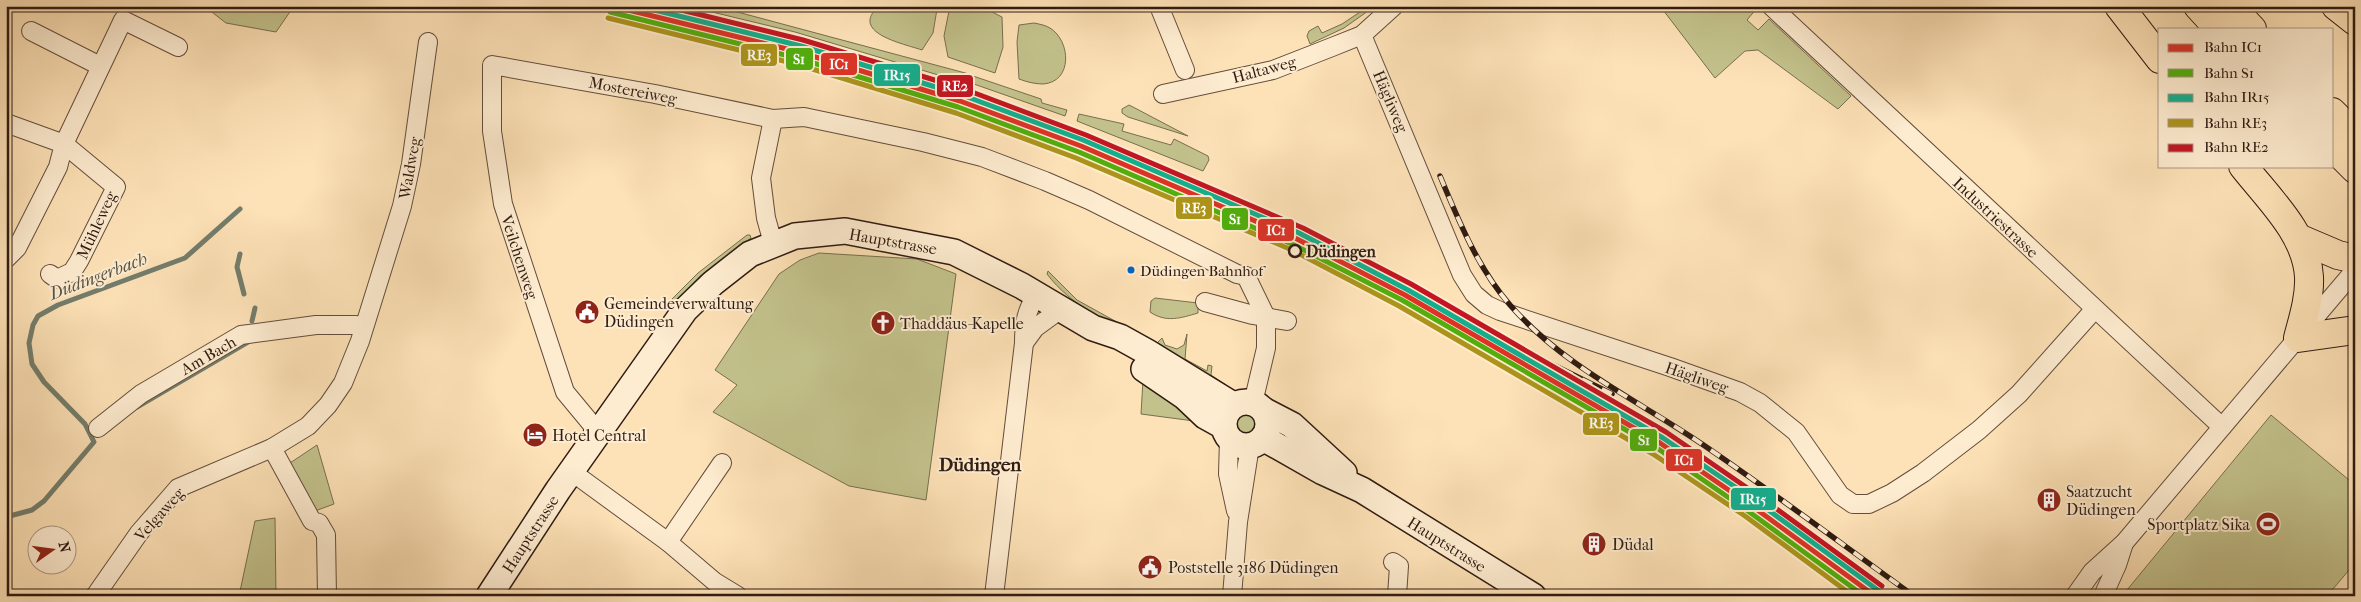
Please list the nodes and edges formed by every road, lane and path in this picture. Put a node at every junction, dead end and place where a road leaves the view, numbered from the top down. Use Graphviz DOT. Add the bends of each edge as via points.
graph roads {
  1 [pos="1159,6"];
  2 [pos="1394,6"];
  3 [pos="1771,6"];
  4 [pos="2118,6"];
  5 [pos="2198,6"];
  6 [pos="2230,6"];
  7 [pos="2336,6"];
  8 [pos="2355,21"];
  9 [pos="2218,28"];
  10 [pos="2251,28"];
  11 [pos="31,31"];
  12 [pos="1362,35"];
  13 [pos="428,42"];
  14 [pos="178,47"];
  15 [pos="2158,56"];
  16 [pos="492,64"];
  17 [pos="100,66"];
  18 [pos="1185,70"];
  19 [pos="1162,94"];
  20 [pos="2334,114"];
  21 [pos="773,119"];
  22 [pos="6,123"];
  23 [pos="2355,135"];
  24 [pos="64,144"];
  25 [pos="2334,148"];
  26 [pos="2245,168"];
  27 [pos="2355,169"];
  28 [pos="2298,238"];
  29 [pos="773,243"];
  30 [pos="6,259"];
  31 [pos="2355,259"];
  32 [pos="2355,270"];
  33 [pos="50,274"];
  34 [pos="376,291"];
  35 [pos="1037,294"];
  36 [pos="1205,302"];
  37 [pos="1061,309"];
  38 [pos="2094,310"];
  39 [pos="1266,317"];
  40 [pos="1287,321"];
  41 [pos="364,328"];
  42 [pos="1093,328"];
  43 [pos="2355,330"];
  44 [pos="2298,338"];
  45 [pos="1024,342"];
  46 [pos="1245,424"];
  47 [pos="2222,427"];
  48 [pos="98,428"];
  49 [pos="600,432"];
  50 [pos="272,448"];
  51 [pos="722,463"];
  52 [pos="572,472"];
  53 [pos="668,542"];
  54 [pos="2124,543"];
  55 [pos="1392,562"];
  56 [pos="95,596"];
  57 [pos="327,596"];
  58 [pos="489,596"];
  59 [pos="738,596"];
  60 [pos="994,596"];
  61 [pos="1232,596"];
  62 [pos="1397,596"];
  63 [pos="1533,596"];
  64 [pos="2075,596"];
  65 [pos="2103,596"];
  1 -- 18 [label="street"];
  2 -- 12 [label="street"];
  3 -- 38 [label="street, Industriestrasse"];
  4 -- 15 [label="highway"];
  5 -- 9 [label="highway"];
  6 -- 10 [label="highway"];
  7 -- 8 [label="highway"];
  11 -- 17 [label="street"];
  12 -- 19 [label="street, Haltaweg" via="1273,70"];
  12 -- 38 [label="street, Hägliweg" via="1462,275 1474,294 1487,305 1516,318 1670,367 1740,392 1760,403 1796,432 1840,495 1853,504 1868,504 1892,493 1967,440 2018,394"];
  13 -- 34 [label="street, Waldweg" via="409,173"];
  14 -- 17 [label="street" via="123,20"];
  16 -- 21 [label="street, Mostereiweg"];
  16 -- 49 [label="street, Veilchenweg" via="492,131 502,204 565,392"];
  17 -- 24 [label="street"];
  20 -- 23 [label="highway"];
  21 -- 29 [label="street" via="761,178"];
  21 -- 39 [label="street, Mostereiweg" via="804,118 923,142 982,157 1045,181 1246,276"];
  22 -- 24 [label="street, Mühleweg"];
  24 -- 30 [label="street" via="54,176 17,248"];
  24 -- 33 [label="street, Mühleweg" via="116,187 72,272 58,279"];
  25 -- 27 [label="highway"];
  26 -- 28 [label="highway"];
  28 -- 31 [label="highway"];
  28 -- 44 [label="highway" via="2308,264 2309,278"];
  29 -- 35 [label="main road, Hauptstrasse" via="796,236 845,231 915,243 954,252"];
  29 -- 49 [label="main road, Hauptstrasse" via="733,266 685,310"];
  32 -- 44 [label="street"];
  34 -- 41 [label="street, Velgaweg"];
  35 -- 37 [label="main road, Hauptstrasse"];
  35 -- 45 [label="street" via="1026,314"];
  36 -- 39 [label="street"];
  37 -- 42 [label="main road, Hauptstrasse"];
  37 -- 45 [label="street"];
  38 -- 47 [label="street, Industriestrasse"];
  39 -- 40 [label="street"];
  39 -- 46 [label="street" via="1266,348"];
  41 -- 48 [label="street, Am Bach" via="316,325 241,336 141,394"];
  41 -- 50 [label="street, Velgaweg" via="343,383 328,405 308,426"];
  42 -- 46 [label="main road, Hauptstrasse" via="1120,337 1147,352"];
  42 -- 46 [label="main road, Hauptstrasse" via="1116,352 1185,397 1205,416"];
  43 -- 44 [label="highway"];
  44 -- 47 [label="street"];
  45 -- 60 [label="street"];
  46 -- 61 [label="street" via="1228,474 1238,522"];
  46 -- 63 [label="main road, Hauptstrasse" via="1323,472 1362,490"];
  47 -- 54 [label="street"];
  49 -- 52 [label="main road, Hauptstrasse"];
  50 -- 56 [label="street, Velgaweg" via="178,488 134,541"];
  50 -- 57 [label="street" via="312,522 319,523 326,535"];
  51 -- 53 [label="street"];
  52 -- 53 [label="street"];
  52 -- 58 [label="main road, Hauptstrasse"];
  53 -- 59 [label="street" via="715,582"];
  54 -- 64 [label="street" via="2092,572"];
  54 -- 65 [label="street"];
  55 -- 62 [label="street" via="1399,566"];
}
